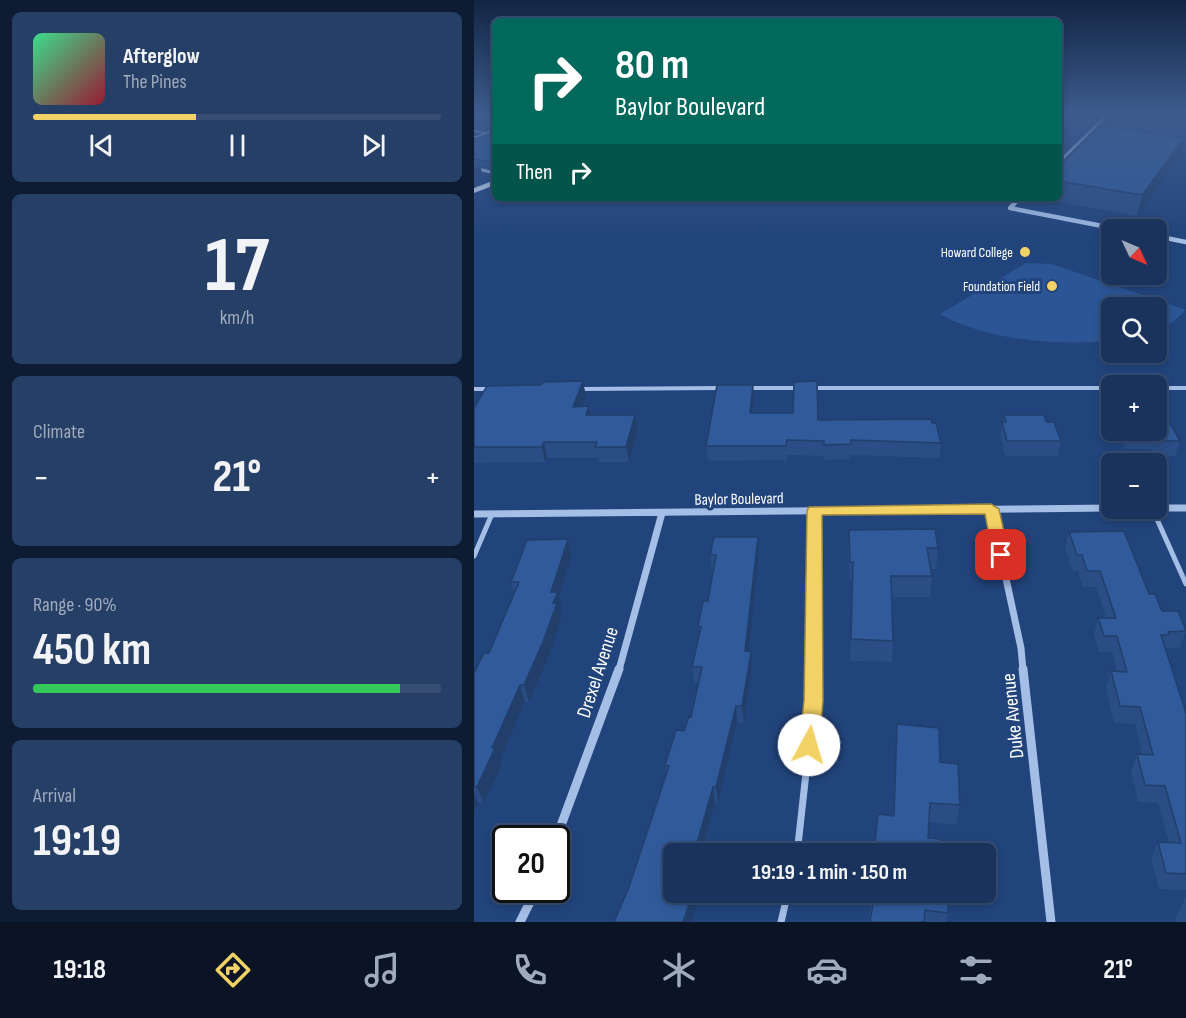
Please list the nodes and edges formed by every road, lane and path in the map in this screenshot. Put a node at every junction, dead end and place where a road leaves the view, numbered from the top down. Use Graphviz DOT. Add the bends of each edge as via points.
graph roads {
  1 [pos="474,168"];
  2 [pos="492,171"];
  3 [pos="492,183"];
  4 [pos="474,191"];
  5 [pos="1018,201"];
  6 [pos="1101,226"];
  7 [pos="1167,238"];
  8 [pos="1186,242"];
  9 [pos="733,388"];
  10 [pos="745,388"];
  11 [pos="1101,388"];
  12 [pos="1167,388"];
  13 [pos="1186,388"];
  14 [pos="474,389"];
  15 [pos="498,389"];
  16 [pos="568,389"];
  17 [pos="1101,508"];
  18 [pos="1167,508"];
  19 [pos="1186,508"];
  20 [pos="991,509"];
  21 [pos="814,511"];
  22 [pos="662,513"];
  23 [pos="474,514"];
  24 [pos="492,514"];
  25 [pos="1157,519"];
  26 [pos="474,556"];
  27 [pos="1186,584"];
  28 [pos="561,825"];
  29 [pos="798,843"];
  30 [pos="530,903"];
  31 [pos="785,903"];
  32 [pos="520,922"];
  33 [pos="781,922"];
  34 [pos="1051,922"];
  1 -- 2 [label="street"];
  3 -- 4 [label="street"];
  5 -- 6 [label="street" via="1011,208"];
  7 -- 8 [label="street"];
  9 -- 16 [label="lane"];
  10 -- 11 [label="lane"];
  12 -- 13 [label="lane"];
  14 -- 15 [label="lane"];
  17 -- 20 [label="street, Baylor Boulevard"];
  18 -- 19 [label="street"];
  20 -- 21 [label="street, Baylor Boulevard"];
  20 -- 34 [label="street, Duke Avenue" via="1021,648"];
  21 -- 22 [label="street, Baylor Boulevard"];
  21 -- 29 [label="lane" via="814,701"];
  22 -- 24 [label="street, Baylor Boulevard"];
  22 -- 28 [label="street, Drexel Avenue" via="619,670"];
  23 -- 24 [label="street, Baylor Boulevard"];
  24 -- 26 [label="lane"];
  25 -- 27 [label="lane"];
  30 -- 32 [label="street"];
  31 -- 33 [label="lane"];
}
